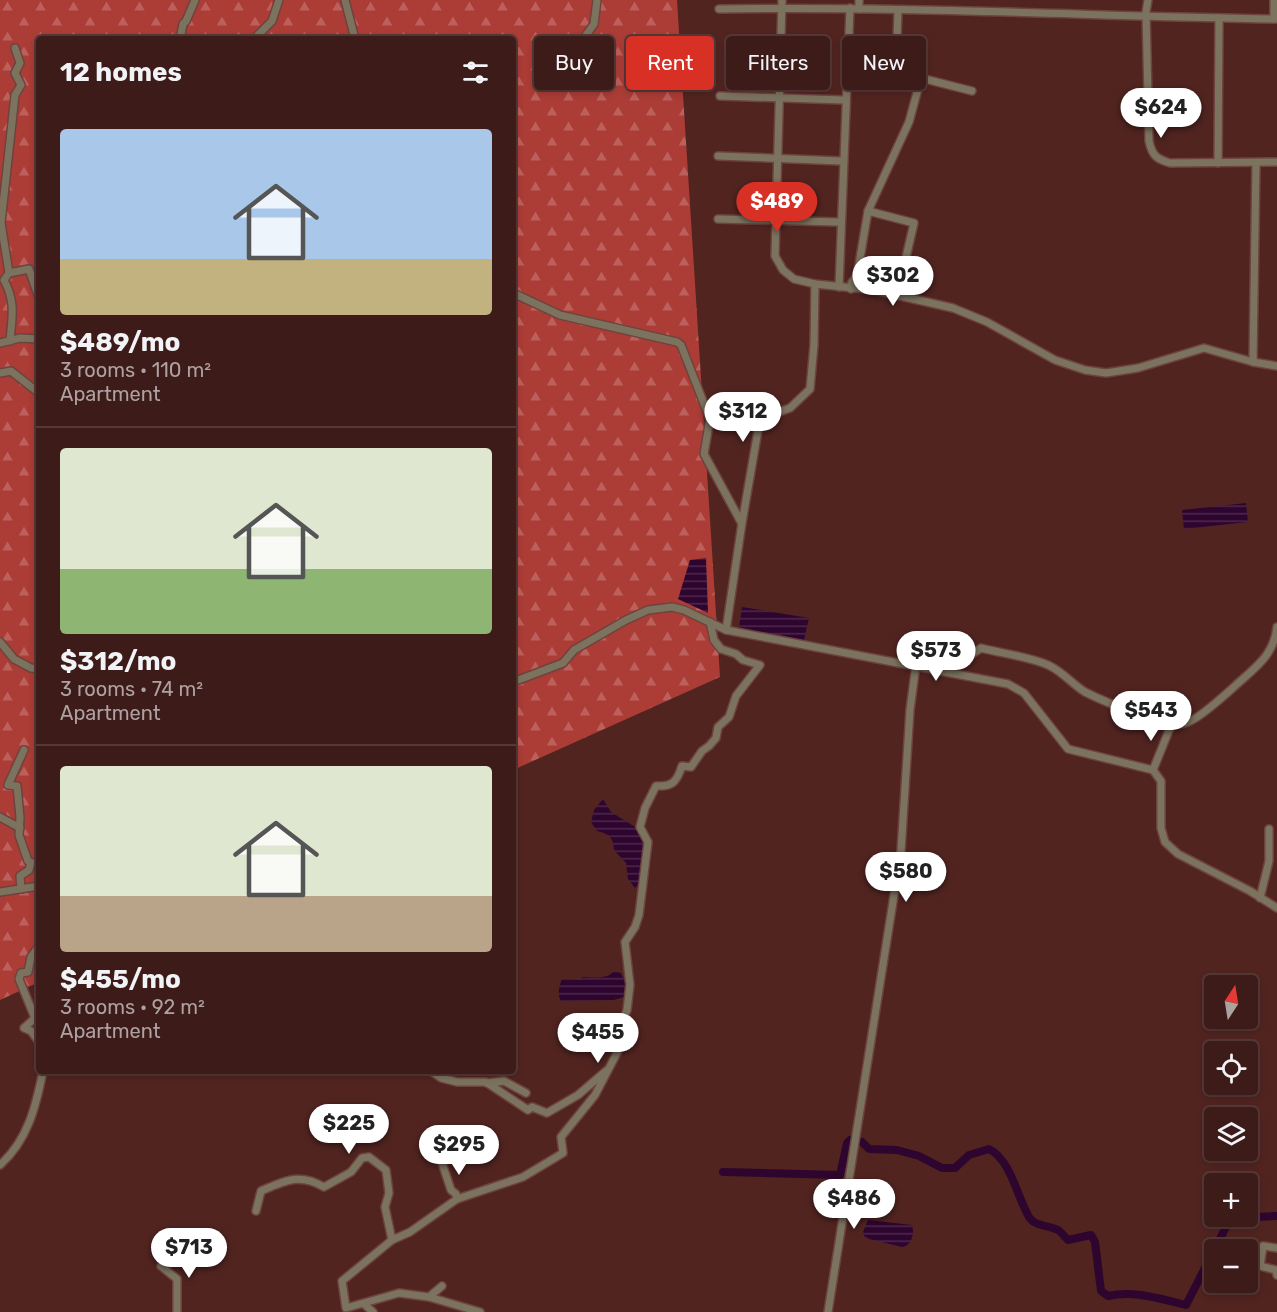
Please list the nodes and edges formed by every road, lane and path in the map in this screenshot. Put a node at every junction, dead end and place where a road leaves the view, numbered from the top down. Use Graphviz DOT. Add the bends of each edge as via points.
graph roads {
  1 [pos="195,0"];
  2 [pos="279,0"];
  3 [pos="345,0"];
  4 [pos="597,0"];
  5 [pos="859,0"];
  6 [pos="1148,0"];
  7 [pos="1274,0"];
  8 [pos="782,4"];
  9 [pos="850,8"];
  10 [pos="719,9"];
  11 [pos="859,9"];
  12 [pos="898,10"];
  13 [pos="1147,16"];
  14 [pos="1219,18"];
  15 [pos="1276,19"];
  16 [pos="181,36"];
  17 [pos="257,36"];
  18 [pos="354,36"];
  19 [pos="586,36"];
  20 [pos="897,36"];
  21 [pos="15,48"];
  22 [pos="926,79"];
  23 [pos="918,90"];
  24 [pos="972,91"];
  25 [pos="720,96"];
  26 [pos="780,97"];
  27 [pos="843,100"];
  28 [pos="718,156"];
  29 [pos="778,158"];
  30 [pos="841,161"];
  31 [pos="1256,162"];
  32 [pos="1277,162"];
  33 [pos="1218,163"];
  34 [pos="2,205"];
  35 [pos="868,211"];
  36 [pos="718,219"];
  37 [pos="776,220"];
  38 [pos="837,222"];
  39 [pos="9,273"];
  40 [pos="815,284"];
  41 [pos="839,287"];
  42 [pos="851,289"];
  43 [pos="36,290"];
  44 [pos="516,294"];
  45 [pos="897,296"];
  46 [pos="36,339"];
  47 [pos="10,341"];
  48 [pos="0,343"];
  49 [pos="1253,362"];
  50 [pos="1277,366"];
  51 [pos="0,373"];
  52 [pos="36,391"];
  53 [pos="742,523"];
  54 [pos="710,622"];
  55 [pos="1277,627"];
  56 [pos="726,630"];
  57 [pos="0,642"];
  58 [pos="916,665"];
  59 [pos="36,669"];
  60 [pos="516,681"];
  61 [pos="1172,723"];
  62 [pos="24,750"];
  63 [pos="1153,770"];
  64 [pos="0,817"];
  65 [pos="20,828"];
  66 [pos="1269,829"];
  67 [pos="36,886"];
  68 [pos="21,889"];
  69 [pos="0,892"];
  70 [pos="1260,898"];
  71 [pos="1277,908"];
  72 [pos="36,950"];
  73 [pos="36,1038"];
  74 [pos="610,1067"];
  75 [pos="42,1074"];
  76 [pos="435,1074"];
  77 [pos="487,1083"];
  78 [pos="526,1093"];
  79 [pos="440,1157"];
  80 [pos="0,1165"];
  81 [pos="457,1199"];
  82 [pos="256,1211"];
  83 [pos="392,1240"];
  84 [pos="1277,1248"];
  85 [pos="161,1266"];
  86 [pos="1277,1275"];
  87 [pos="442,1286"];
  88 [pos="429,1297"];
  89 [pos="364,1304"];
  90 [pos="177,1312"];
  91 [pos="373,1312"];
  92 [pos="480,1312"];
  93 [pos="828,1312"];
  1 -- 16 [label="street"];
  2 -- 17 [label="street" via="272,21"];
  3 -- 18 [label="street"];
  4 -- 19 [label="street" via="594,24"];
  5 -- 11 [label="street"];
  6 -- 13 [label="street"];
  7 -- 15 [label="street"];
  8 -- 9 [label="street"];
  8 -- 10 [label="street"];
  8 -- 26 [label="street"];
  9 -- 11 [label="street"];
  9 -- 41 [label="street"];
  11 -- 12 [label="street"];
  12 -- 13 [label="street"];
  12 -- 20 [label="street"];
  13 -- 14 [label="street"];
  13 -- 33 [label="street" via="1152,154 1170,163"];
  14 -- 15 [label="street"];
  14 -- 33 [label="street"];
  21 -- 34 [label="street" via="20,63 15,74 21,85 15,95"];
  22 -- 24 [label="street"];
  23 -- 35 [label="street" via="909,122"];
  25 -- 26 [label="street"];
  26 -- 27 [label="street"];
  26 -- 29 [label="street"];
  28 -- 29 [label="street"];
  29 -- 30 [label="street"];
  29 -- 37 [label="street"];
  31 -- 32 [label="street"];
  31 -- 33 [label="street"];
  31 -- 49 [label="street"];
  34 -- 39 [label="street"];
  35 -- 42 [label="street" via="857,276"];
  35 -- 45 [label="street" via="914,223"];
  36 -- 37 [label="street"];
  37 -- 38 [label="street"];
  37 -- 40 [label="street" via="775,256 783,270 794,279"];
  39 -- 43 [label="street" via="29,270"];
  39 -- 47 [label="street" via="4,280 13,308"];
  40 -- 41 [label="street"];
  40 -- 53 [label="street" via="810,389 790,408 760,419"];
  41 -- 42 [label="street"];
  42 -- 45 [label="street"];
  44 -- 53 [label="street" via="560,315 681,345 710,419 704,454"];
  45 -- 49 [label="street" via="953,308 1055,360 1085,370 1106,373 1138,368 1204,348"];
  46 -- 47 [label="street"];
  47 -- 48 [label="street"];
  49 -- 50 [label="street"];
  51 -- 52 [label="street" via="11,371"];
  53 -- 56 [label="street"];
  54 -- 56 [label="street"];
  54 -- 60 [label="street" via="672,607 648,610 574,650 563,663"];
  54 -- 74 [label="street" via="714,640 721,648 760,665 736,696 729,717 718,727 710,746 691,767 682,766 672,784 656,786 645,808 640,827 648,842 639,915 625,942 630,985 627,1010"];
  55 -- 61 [label="street" via="1276,641 1263,660 1217,703 1186,723"];
  56 -- 58 [label="street"];
  57 -- 59 [label="street" via="14,659"];
  58 -- 61 [label="street" via="965,659 981,648 1048,664 1083,691"];
  58 -- 63 [label="street" via="1008,684 1024,693 1068,749"];
  58 -- 93 [label="street" via="901,852"];
  61 -- 63 [label="street"];
  62 -- 65 [label="street" via="8,785 17,786"];
  63 -- 70 [label="street" via="1161,781 1161,828 1165,842 1178,854"];
  64 -- 65 [label="street"];
  65 -- 68 [label="street" via="23,848 31,862 29,870 20,876"];
  66 -- 70 [label="street" via="1269,861"];
  67 -- 68 [label="street"];
  68 -- 69 [label="street"];
  70 -- 71 [label="street"];
  72 -- 73 [label="street" via="28,972 21,973 19,979 35,1018 24,1028"];
  74 -- 77 [label="street" via="578,1095 547,1113 532,1107 528,1110"];
  74 -- 81 [label="street" via="595,1095 561,1137 563,1153 523,1177"];
  75 -- 80 [label="street" via="27,1130"];
  76 -- 77 [label="street" via="457,1082"];
  77 -- 78 [label="street" via="504,1081"];
  79 -- 81 [label="street"];
  81 -- 83 [label="street"];
  82 -- 83 [label="street" via="261,1191 297,1179 312,1180 324,1187 351,1172 362,1158 369,1157 386,1170 385,1207"];
  83 -- 89 [label="street" via="342,1281 346,1308"];
  84 -- 86 [label="street" via="1263,1246 1260,1266 1276,1270"];
  85 -- 90 [label="street" via="177,1279"];
  87 -- 88 [label="street"];
  88 -- 89 [label="street" via="399,1293"];
  88 -- 92 [label="street"];
  89 -- 91 [label="street"];
}
